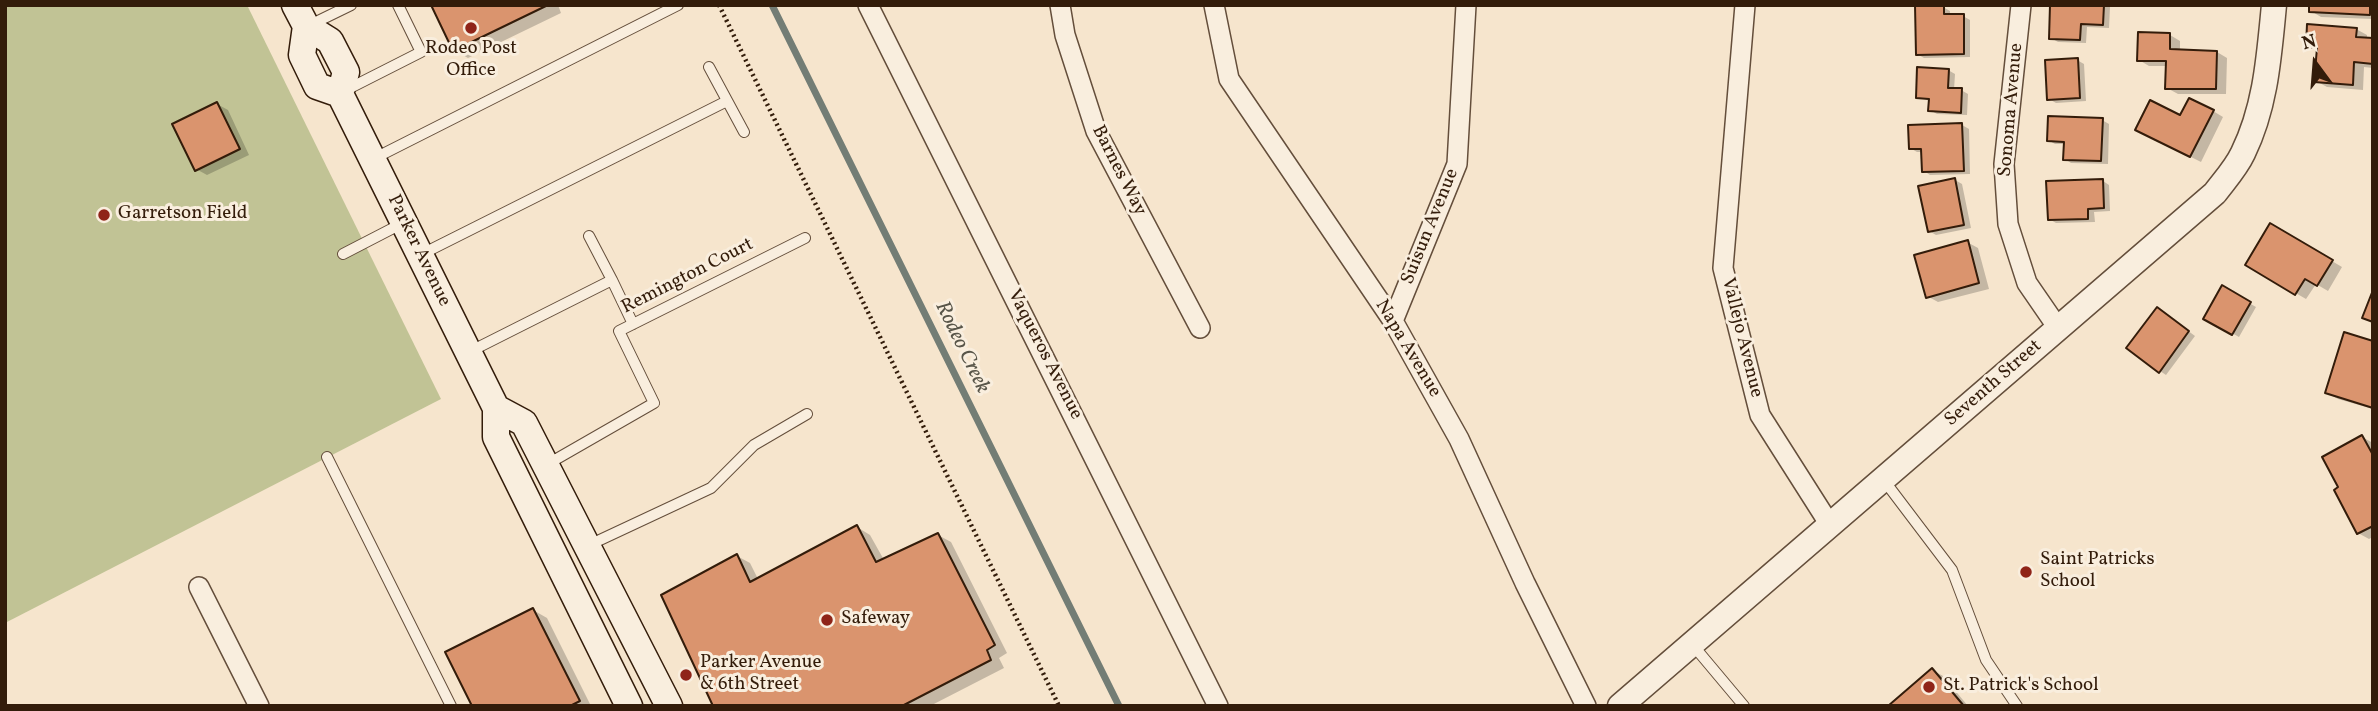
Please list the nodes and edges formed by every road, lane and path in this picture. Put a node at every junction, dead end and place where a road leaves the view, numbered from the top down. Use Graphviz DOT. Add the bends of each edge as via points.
graph roads {
  1 [pos="351,5"];
  2 [pos="398,5"];
  3 [pos="678,5"];
  4 [pos="719,5"];
  5 [pos="868,5"];
  6 [pos="1060,5"];
  7 [pos="1214,5"];
  8 [pos="1466,5"];
  9 [pos="1745,5"];
  10 [pos="2021,5"];
  11 [pos="2274,5"];
  12 [pos="301,16"];
  13 [pos="709,67"];
  14 [pos="340,94"];
  15 [pos="727,100"];
  16 [pos="744,132"];
  17 [pos="373,159"];
  18 [pos="404,223"];
  19 [pos="589,236"];
  20 [pos="805,238"];
  21 [pos="343,254"];
  22 [pos="420,255"];
  23 [pos="612,280"];
  24 [pos="1393,321"];
  25 [pos="634,324"];
  26 [pos="1200,328"];
  27 [pos="2058,328"];
  28 [pos="468,352"];
  29 [pos="496,408"];
  30 [pos="807,414"];
  31 [pos="327,457"];
  32 [pos="546,465"];
  33 [pos="1883,479"];
  34 [pos="1830,525"];
  35 [pos="587,546"];
  36 [pos="199,587"];
  37 [pos="1692,644"];
  38 [pos="663,704"];
  39 [pos="259,706"];
  40 [pos="451,706"];
  41 [pos="629,706"];
  42 [pos="1059,706"];
  43 [pos="1218,706"];
  44 [pos="1586,706"];
  45 [pos="1620,706"];
  46 [pos="1744,706"];
  47 [pos="2017,706"];
  1 -- 12 [label="lane"];
  2 -- 14 [label="lane" via="421,52"];
  3 -- 17 [label="lane"];
  4 -- 42 [label="path"];
  5 -- 43 [label="street, Vaqueros Avenue"];
  6 -- 26 [label="street, Barnes Way" via="1096,131"];
  7 -- 24 [label="street, Napa Avenue" via="1229,79"];
  8 -- 24 [label="street, Suisun Avenue" via="1457,164"];
  9 -- 34 [label="street, Vallejo Avenue" via="1723,268 1760,415"];
  10 -- 27 [label="street, Sonoma Avenue" via="2004,164 2008,224 2027,283"];
  11 -- 27 [label="street, Seventh Street" via="2268,71 2258,117 2242,156 2215,194"];
  12 -- 14 [label="main road" via="302,55 317,86"];
  13 -- 15 [label="lane"];
  14 -- 17 [label="main road, Parker Avenue"];
  15 -- 16 [label="lane"];
  15 -- 22 [label="lane"];
  17 -- 18 [label="main road, Parker Avenue"];
  18 -- 21 [label="lane"];
  18 -- 22 [label="main road, Parker Avenue"];
  19 -- 23 [label="lane"];
  20 -- 25 [label="lane, Remington Court"];
  22 -- 28 [label="main road, Parker Avenue"];
  23 -- 25 [label="lane"];
  23 -- 28 [label="lane"];
  24 -- 44 [label="street, Napa Avenue" via="1459,439"];
  25 -- 32 [label="lane, Remington Court" via="619,331 654,403"];
  27 -- 33 [label="street, Seventh Street"];
  28 -- 29 [label="main road, Parker Avenue"];
  29 -- 32 [label="main road" via="524,423"];
  29 -- 41 [label="main road, Parker Avenue" via="496,437"];
  30 -- 35 [label="lane" via="754,445 711,488"];
  31 -- 40 [label="lane"];
  32 -- 35 [label="main road"];
  33 -- 34 [label="street, Seventh Street"];
  33 -- 47 [label="lane" via="1952,570 1986,660"];
  34 -- 37 [label="street, Seventh Street"];
  35 -- 38 [label="main road"];
  36 -- 39 [label="street"];
  37 -- 45 [label="street, Seventh Street"];
  37 -- 46 [label="lane"];
}
